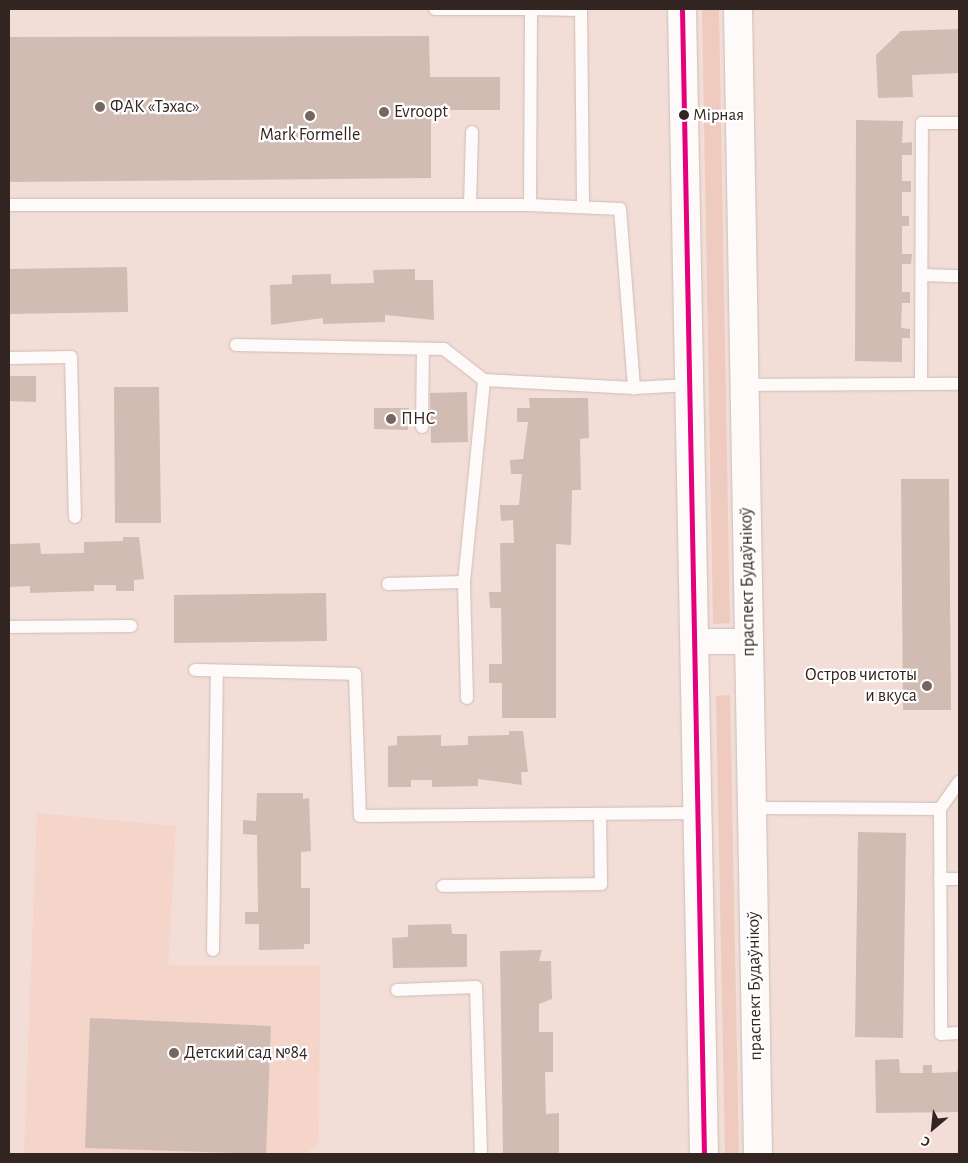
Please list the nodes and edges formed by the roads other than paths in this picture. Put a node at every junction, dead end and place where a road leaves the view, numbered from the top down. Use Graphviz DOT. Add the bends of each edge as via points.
graph roads {
  1 [pos="435,9"];
  2 [pos="530,9"];
  3 [pos="682,9"];
  4 [pos="738,9"];
  5 [pos="959,123"];
  6 [pos="472,132"];
  7 [pos="9,205"];
  8 [pos="530,205"];
  9 [pos="470,206"];
  10 [pos="583,207"];
  11 [pos="924,275"];
  12 [pos="959,276"];
  13 [pos="236,345"];
  14 [pos="423,349"];
  15 [pos="9,358"];
  16 [pos="484,380"];
  17 [pos="922,384"];
  18 [pos="959,384"];
  19 [pos="690,385"];
  20 [pos="744,385"];
  21 [pos="634,388"];
  22 [pos="422,427"];
  23 [pos="75,517"];
  24 [pos="464,582"];
  25 [pos="388,584"];
  26 [pos="131,626"];
  27 [pos="9,627"];
  28 [pos="694,641"];
  29 [pos="749,641"];
  30 [pos="195,670"];
  31 [pos="217,671"];
  32 [pos="466,698"];
  33 [pos="959,782"];
  34 [pos="752,808"];
  35 [pos="940,809"];
  36 [pos="600,814"];
  37 [pos="698,814"];
  38 [pos="940,879"];
  39 [pos="959,879"];
  40 [pos="444,886"];
  41 [pos="213,950"];
  42 [pos="397,990"];
  43 [pos="959,1033"];
  44 [pos="481,1154"];
  45 [pos="704,1154"];
  46 [pos="758,1154"];
  1 -- 2 [label="lane"];
  2 -- 8 [label="lane"];
  2 -- 10 [label="lane" via="582,10"];
  3 -- 19 [label="main road"];
  4 -- 20 [label="main road, праспект Будаўнікоў"];
  5 -- 11 [label="lane" via="922,123"];
  6 -- 9 [label="lane"];
  7 -- 9 [label="lane"];
  8 -- 9 [label="lane"];
  8 -- 10 [label="lane"];
  10 -- 21 [label="lane" via="620,209"];
  11 -- 12 [label="lane"];
  11 -- 17 [label="lane"];
  13 -- 14 [label="lane"];
  14 -- 16 [label="lane" via="444,349"];
  14 -- 22 [label="lane"];
  15 -- 23 [label="lane" via="72,357"];
  16 -- 21 [label="lane"];
  16 -- 24 [label="lane"];
  17 -- 18 [label="lane"];
  17 -- 20 [label="lane"];
  19 -- 21 [label="lane"];
  19 -- 28 [label="main road"];
  20 -- 29 [label="main road, праспект Будаўнікоў"];
  24 -- 25 [label="lane"];
  24 -- 32 [label="lane"];
  26 -- 27 [label="lane"];
  28 -- 29 [label="street"];
  28 -- 37 [label="main road"];
  29 -- 34 [label="main road, праспект Будаўнікоў"];
  30 -- 31 [label="lane"];
  31 -- 36 [label="lane" via="354,674 360,816"];
  31 -- 41 [label="lane"];
  33 -- 35 [label="lane"];
  34 -- 35 [label="lane"];
  34 -- 46 [label="main road, праспект Будаўнікоў"];
  35 -- 38 [label="lane"];
  36 -- 37 [label="lane"];
  36 -- 40 [label="lane" via="601,884"];
  37 -- 45 [label="main road"];
  38 -- 39 [label="lane"];
  38 -- 43 [label="lane" via="941,1034"];
  42 -- 44 [label="lane" via="476,987"];
}
